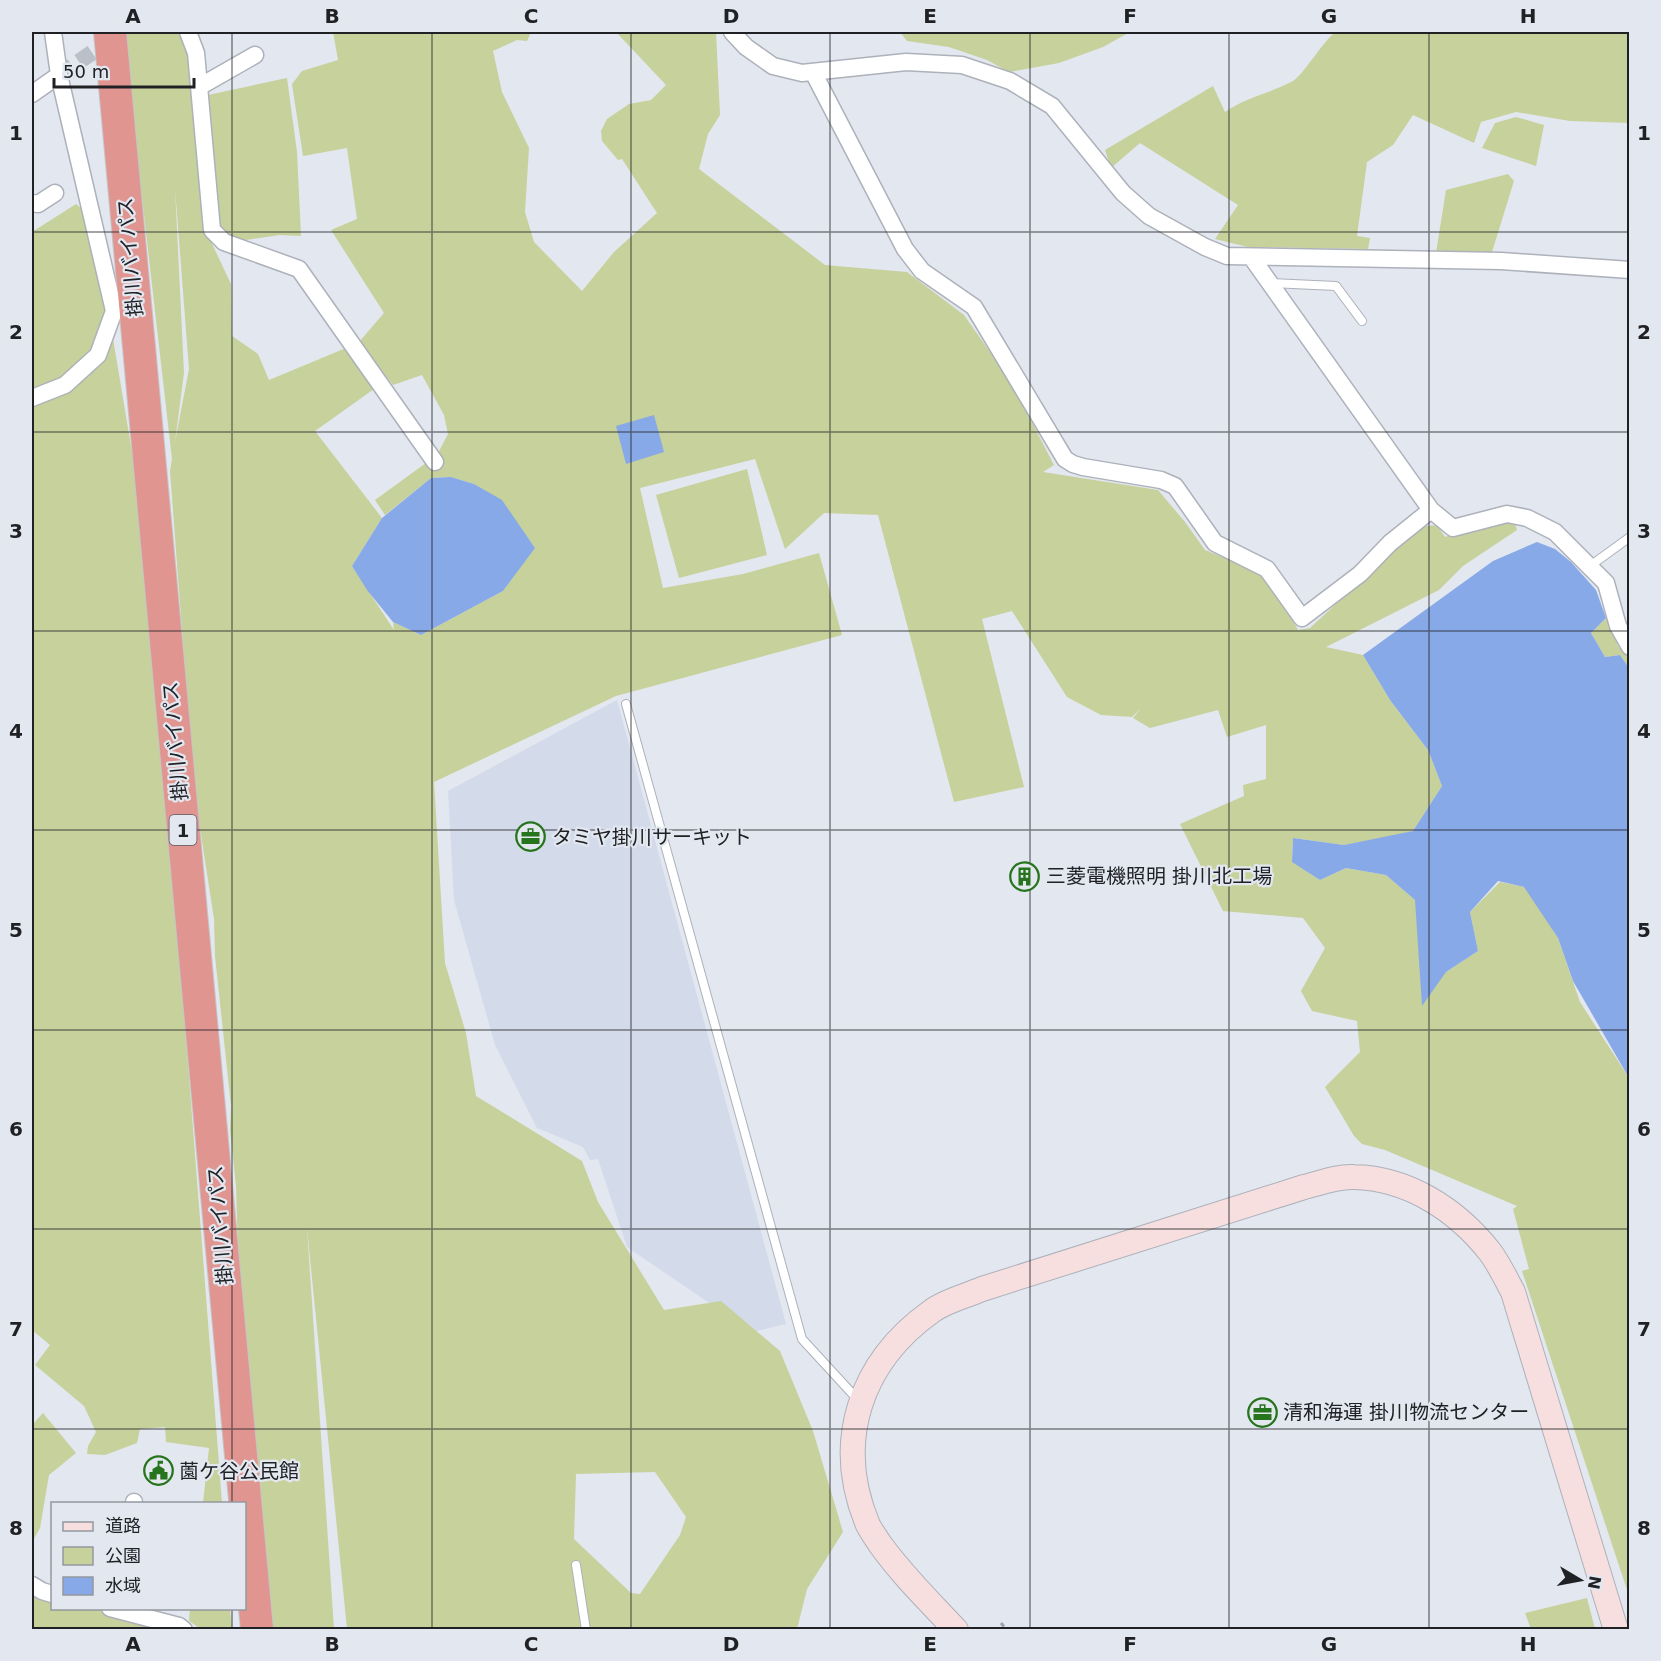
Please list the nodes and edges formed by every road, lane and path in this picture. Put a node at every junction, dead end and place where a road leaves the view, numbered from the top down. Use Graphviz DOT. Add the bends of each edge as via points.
graph roads {
  1 [pos="53,32"];
  2 [pos="110,32"];
  3 [pos="188,32"];
  4 [pos="732,32"];
  5 [pos="255,55"];
  6 [pos="813,72"];
  7 [pos="59,75"];
  8 [pos="199,87"];
  9 [pos="32,94"];
  10 [pos="55,193"];
  11 [pos="32,203"];
  12 [pos="1252,258"];
  13 [pos="1629,270"];
  14 [pos="1270,283"];
  15 [pos="1362,321"];
  16 [pos="32,398"];
  17 [pos="435,462"];
  18 [pos="1431,510"];
  19 [pos="1629,537"];
  20 [pos="1590,566"];
  21 [pos="1629,647"];
  22 [pos="626,704"];
  23 [pos="860,1402"];
  24 [pos="245,1502"];
  25 [pos="246,1509"];
  26 [pos="576,1565"];
  27 [pos="32,1585"];
  28 [pos="51,1594"];
  29 [pos="118,1610"];
  30 [pos="1001,1623"];
  31 [pos="184,1629"];
  32 [pos="257,1629"];
  33 [pos="586,1629"];
  34 [pos="956,1629"];
  35 [pos="1007,1629"];
  36 [pos="1616,1629"];
  1 -- 7 [label="street"];
  2 -- 24 [label="highway, 掛川バイパス / 1"];
  3 -- 8 [label="street" via="196,53"];
  4 -- 6 [label="street" via="773,66"];
  5 -- 8 [label="street"];
  6 -- 12 [label="street" via="906,62 962,65 1010,81 1052,106 1123,193 1149,216 1227,256"];
  6 -- 18 [label="street" via="905,249 922,271 974,307 1065,459 1083,467 1161,480 1174,486 1215,543 1267,569 1302,618 1360,574"];
  7 -- 9 [label="street"];
  7 -- 16 [label="street" via="114,311 98,356 65,385"];
  8 -- 17 [label="street" via="212,230 224,242 299,269"];
  10 -- 11 [label="street" via="38,204"];
  12 -- 13 [label="street" via="1501,261"];
  12 -- 14 [label="street"];
  14 -- 15 [label="lane" via="1336,286"];
  14 -- 18 [label="street"];
  18 -- 20 [label="street" via="1453,528 1507,514 1527,518 1555,532"];
  19 -- 20 [label="lane"];
  20 -- 21 [label="street" via="1606,584 1618,626"];
  22 -- 23 [label="lane" via="802,1339"];
  23 -- 34 [label="street" via="854,1436 854,1478 868,1526 893,1562"];
  23 -- 36 [label="street" via="892,1345 933,1310 982,1289 1304,1186 1352,1177 1396,1183 1431,1200 1463,1223 1490,1253 1514,1292"];
  25 -- 32 [label="highway, 掛川バイパス / 1"];
  26 -- 33 [label="lane"];
  27 -- 28 [label="street"];
  29 -- 31 [label="street"];
  30 -- 35 [label="path"];
}
